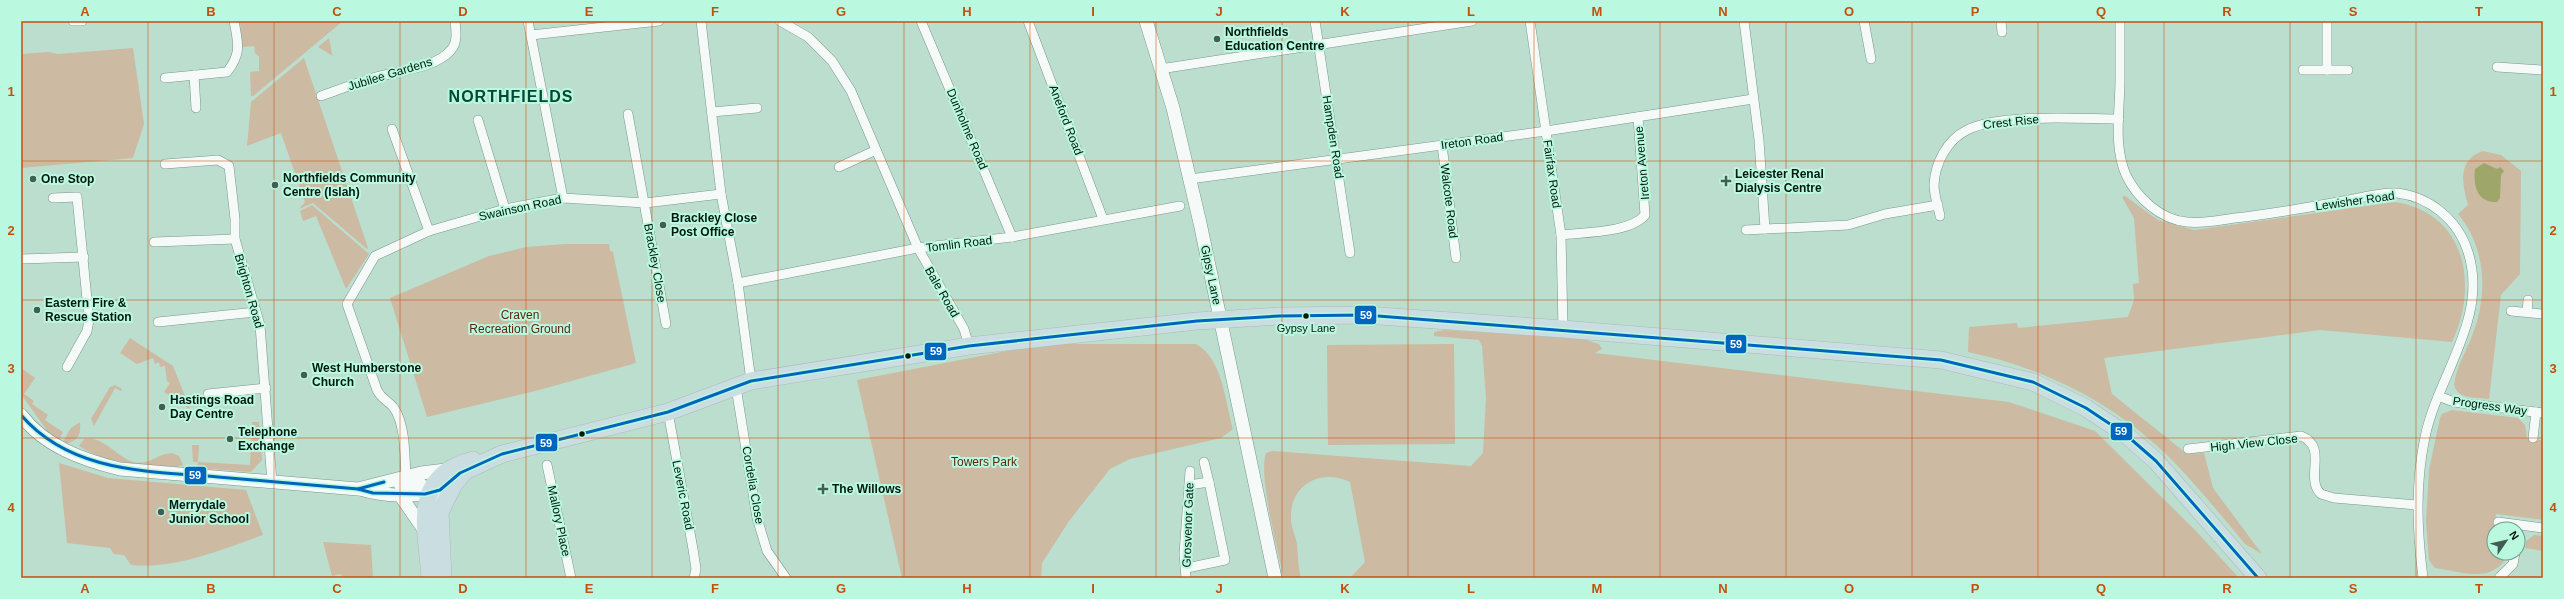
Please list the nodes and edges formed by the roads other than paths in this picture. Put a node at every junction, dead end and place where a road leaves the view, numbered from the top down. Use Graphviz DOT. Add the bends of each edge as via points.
graph roads {
  1 [pos="73,21"];
  2 [pos="82,21"];
  3 [pos="234,21"];
  4 [pos="455,21"];
  5 [pos="528,21"];
  6 [pos="659,21"];
  7 [pos="700,21"];
  8 [pos="780,21"];
  9 [pos="922,21"];
  10 [pos="1028,21"];
  11 [pos="1146,21"];
  12 [pos="1315,21"];
  13 [pos="1472,21"];
  14 [pos="1530,21"];
  15 [pos="1744,21"];
  16 [pos="1864,21"];
  17 [pos="2001,21"];
  18 [pos="2120,21"];
  19 [pos="2327,21"];
  20 [pos="2002,32"];
  21 [pos="531,35"];
  22 [pos="1318,45"];
  23 [pos="1872,59"];
  24 [pos="2498,67"];
  25 [pos="1160,68"];
  26 [pos="2303,70"];
  27 [pos="2327,70"];
  28 [pos="2348,70"];
  29 [pos="2543,70"];
  30 [pos="194,75"];
  31 [pos="165,78"];
  32 [pos="320,96"];
  33 [pos="1753,99"];
  34 [pos="196,108"];
  35 [pos="757,108"];
  36 [pos="712,112"];
  37 [pos="628,114"];
  38 [pos="1638,117"];
  39 [pos="2119,119"];
  40 [pos="478,120"];
  41 [pos="392,129"];
  42 [pos="1546,131"];
  43 [pos="1442,145"];
  44 [pos="874,151"];
  45 [pos="1337,160"];
  46 [pos="165,164"];
  47 [pos="839,167"];
  48 [pos="1190,179"];
  49 [pos="721,194"];
  50 [pos="53,198"];
  51 [pos="563,198"];
  52 [pos="645,203"];
  53 [pos="1938,205"];
  54 [pos="1180,206"];
  55 [pos="505,209"];
  56 [pos="1940,216"];
  57 [pos="1103,219"];
  58 [pos="1765,229"];
  59 [pos="429,230"];
  60 [pos="1746,230"];
  61 [pos="1561,235"];
  62 [pos="1012,238"];
  63 [pos="235,239"];
  64 [pos="154,242"];
  65 [pos="918,248"];
  66 [pos="1350,253"];
  67 [pos="84,257"];
  68 [pos="1456,258"];
  69 [pos="21,259"];
  70 [pos="738,283"];
  71 [pos="2528,300"];
  72 [pos="2511,311"];
  73 [pos="256,312"];
  74 [pos="2526,312"];
  75 [pos="2543,314"];
  76 [pos="1221,320"];
  77 [pos="158,322"];
  78 [pos="666,324"];
  79 [pos="1563,329"];
  80 [pos="969,346"];
  81 [pos="67,367"];
  82 [pos="743,384"];
  83 [pos="266,388"];
  84 [pos="208,394"];
  85 [pos="2438,396"];
  86 [pos="668,412"];
  87 [pos="2540,413"];
  88 [pos="21,415"];
  89 [pos="2533,438"];
  90 [pos="2188,449"];
  91 [pos="502,454"];
  92 [pos="1204,462"];
  93 [pos="547,465"];
  94 [pos="446,470"];
  95 [pos="465,471"];
  96 [pos="1190,471"];
  97 [pos="406,480"];
  98 [pos="1209,482"];
  99 [pos="272,483"];
  100 [pos="1189,485"];
  101 [pos="358,489"];
  102 [pos="424,494"];
  103 [pos="400,495"];
  104 [pos="2417,505"];
  105 [pos="435,522"];
  106 [pos="2543,528"];
  107 [pos="2526,529"];
  108 [pos="2514,561"];
  109 [pos="1186,568"];
  110 [pos="430,578"];
  111 [pos="443,578"];
  112 [pos="571,578"];
  113 [pos="694,578"];
  114 [pos="786,578"];
  115 [pos="1186,578"];
  116 [pos="1275,578"];
  117 [pos="2258,578"];
  118 [pos="2423,578"];
  119 [pos="2499,578"];
  1 -- 2 [label="street"];
  3 -- 30 [label="street" via="239,50 234,63 227,72"];
  4 -- 32 [label="street, Jubilee Gardens" via="455,44 443,57"];
  5 -- 21 [label="street"];
  6 -- 21 [label="street"];
  7 -- 36 [label="street, Cordelia Close"];
  8 -- 44 [label="street, Bale Road" via="808,37 832,61 850,91"];
  9 -- 62 [label="street, Dunholme Road"];
  10 -- 57 [label="street, Aneford Road"];
  11 -- 25 [label="street, Gipsy Lane"];
  12 -- 22 [label="street, Hampden Road"];
  13 -- 22 [label="street"];
  14 -- 42 [label="street, Fairfax Road"];
  15 -- 33 [label="street"];
  16 -- 23 [label="street"];
  17 -- 20 [label="street"];
  18 -- 39 [label="street, Lewisher Road"];
  19 -- 27 [label="street"];
  21 -- 51 [label="street"];
  22 -- 25 [label="street"];
  22 -- 45 [label="street, Hampden Road"];
  24 -- 29 [label="street"];
  25 -- 48 [label="street, Gipsy Lane" via="1173,108"];
  26 -- 27 [label="street"];
  27 -- 28 [label="street"];
  30 -- 31 [label="street"];
  30 -- 34 [label="street"];
  33 -- 38 [label="street, Ireton Road"];
  33 -- 58 [label="street" via="1763,173"];
  35 -- 36 [label="street"];
  36 -- 49 [label="street, Cordelia Close"];
  37 -- 52 [label="street, Brackley Close"];
  38 -- 42 [label="street, Ireton Road"];
  38 -- 61 [label="street, Ireton Avenue" via="1645,215 1638,223 1623,227"];
  39 -- 53 [label="street, Crest Rise" via="2025,119 1979,125 1966,130 1944,151 1936,169 1934,186"];
  39 -- 85 [label="street, Lewisher Road" via="2120,156 2130,181 2152,207 2185,222 2276,213 2395,193 2414,197 2442,212 2462,237 2468,252 2473,289 2469,322"];
  40 -- 55 [label="street"];
  41 -- 59 [label="street"];
  42 -- 43 [label="street, Ireton Road"];
  42 -- 61 [label="street, Fairfax Road"];
  43 -- 45 [label="street, Ireton Road"];
  43 -- 68 [label="street, Walcote Road"];
  44 -- 47 [label="street"];
  44 -- 65 [label="street, Bale Road"];
  45 -- 48 [label="street, Ireton Road"];
  45 -- 66 [label="street, Hampden Road"];
  46 -- 63 [label="street, Brighton Road" via="218,160 229,166"];
  48 -- 76 [label="street, Gipsy Lane"];
  49 -- 52 [label="street, Swainson Road"];
  49 -- 70 [label="street, Cordelia Close"];
  50 -- 67 [label="street" via="77,197"];
  51 -- 52 [label="street, Swainson Road"];
  51 -- 55 [label="street, Swainson Road"];
  52 -- 78 [label="street, Brackley Close"];
  53 -- 56 [label="street, Crest Rise"];
  53 -- 58 [label="street" via="1885,214 1848,225"];
  54 -- 57 [label="street, Tomlin Road"];
  55 -- 59 [label="street, Swainson Road"];
  57 -- 62 [label="street, Tomlin Road"];
  58 -- 60 [label="street"];
  59 -- 97 [label="street, Swainson Road" via="375,256 349,298 348,309 377,390 383,400 394,409 403,436"];
  61 -- 79 [label="street, Fairfax Road"];
  62 -- 65 [label="street, Tomlin Road"];
  63 -- 64 [label="street"];
  63 -- 73 [label="street, Brighton Road"];
  65 -- 70 [label="street, Tomlin Road"];
  65 -- 80 [label="street, Bale Road" via="964,329"];
  67 -- 69 [label="street"];
  67 -- 81 [label="street" via="88,325"];
  70 -- 82 [label="street, Cordelia Close"];
  71 -- 74 [label="street"];
  72 -- 74 [label="street"];
  73 -- 77 [label="street"];
  73 -- 83 [label="street, Brighton Road" via="260,326"];
  74 -- 75 [label="street"];
  76 -- 79 [label="highway" via="1365,315"];
  76 -- 80 [label="highway"];
  76 -- 116 [label="street, Gipsy Lane"];
  79 -- 117 [label="highway" via="1941,360 2033,382 2086,408 2125,434 2156,461"];
  80 -- 82 [label="highway"];
  82 -- 86 [label="highway"];
  82 -- 114 [label="street, Cordelia Close" via="757,518 767,552"];
  83 -- 84 [label="street"];
  83 -- 99 [label="street, Brighton Road"];
  85 -- 87 [label="street, Progress Way" via="2454,402"];
  85 -- 104 [label="street, Lewisher Road" via="2426,435"];
  86 -- 91 [label="highway"];
  86 -- 113 [label="street, Leveric Road" via="693,549 696,569"];
  87 -- 89 [label="street"];
  88 -- 99 [label="street" via="29,426 47,439 93,463 120,469"];
  90 -- 104 [label="street, High View Close" via="2301,436 2313,445 2317,455 2316,484 2322,494 2334,498"];
  91 -- 94 [label="highway" via="471,460"];
  91 -- 95 [label="highway"];
  92 -- 98 [label="street"];
  93 -- 112 [label="street, Mallory Place"];
  94 -- 97 [label="street"];
  94 -- 102 [label="highway"];
  95 -- 102 [label="street" via="440,490"];
  95 -- 105 [label="highway" via="454,484"];
  96 -- 100 [label="street, Grosvenor Gate"];
  97 -- 101 [label="street"];
  97 -- 102 [label="street" via="419,483"];
  98 -- 100 [label="street"];
  98 -- 109 [label="street" via="1224,560"];
  99 -- 101 [label="street"];
  100 -- 109 [label="street, Grosvenor Gate" via="1184,554"];
  101 -- 103 [label="street"];
  102 -- 103 [label="street"];
  102 -- 105 [label="street"];
  102 -- 105 [label="highway" via="424,511"];
  103 -- 105 [label="street"];
  104 -- 118 [label="street, Lewisher Road"];
  105 -- 110 [label="highway"];
  105 -- 111 [label="highway"];
  106 -- 107 [label="street"];
  108 -- 119 [label="street"];
  109 -- 115 [label="street, Grosvenor Gate"];
}
